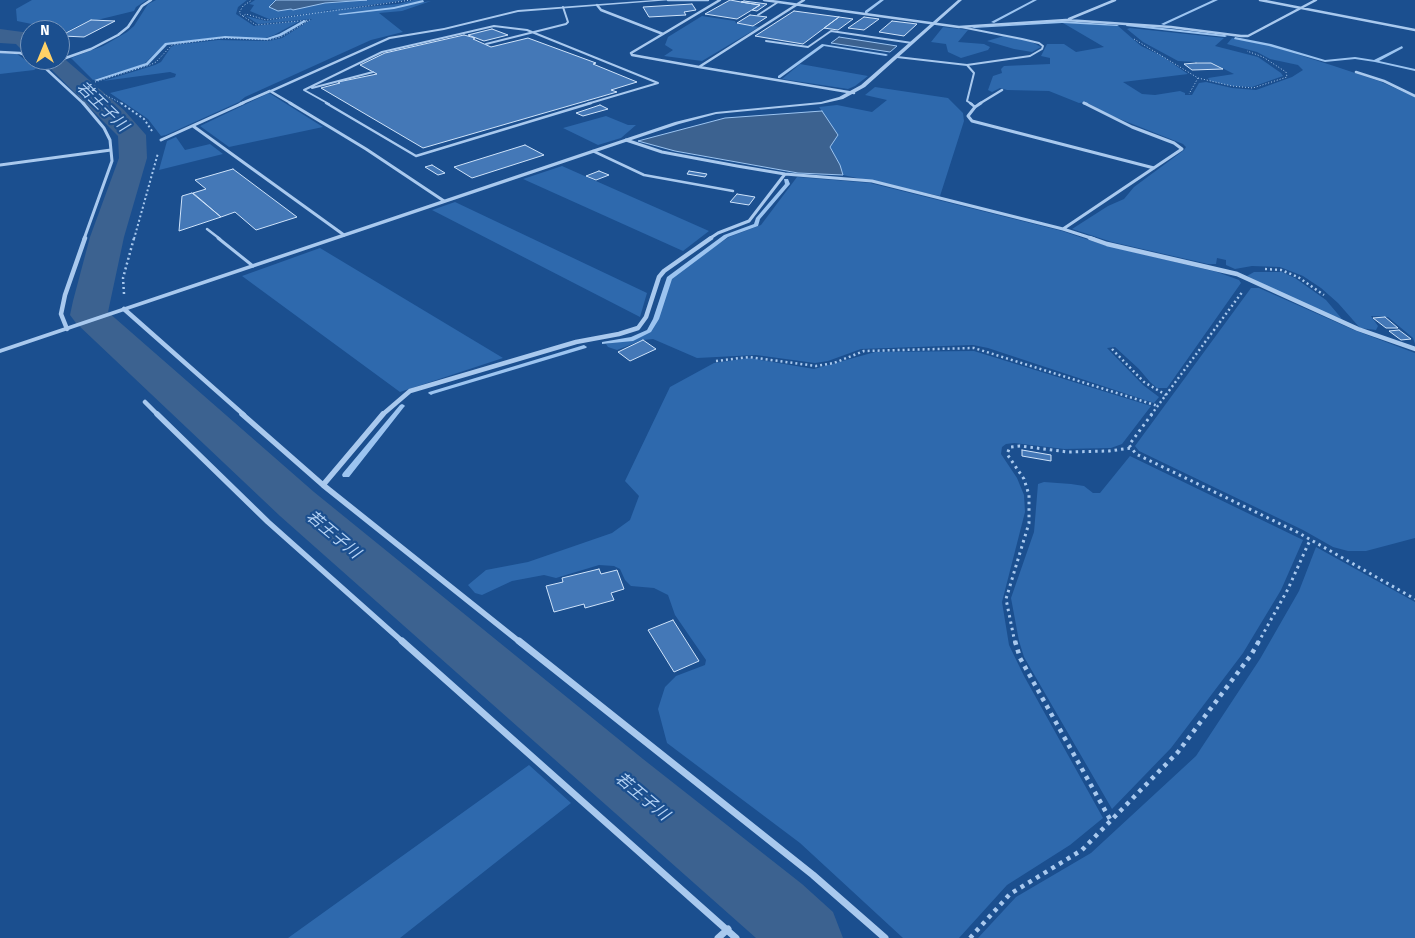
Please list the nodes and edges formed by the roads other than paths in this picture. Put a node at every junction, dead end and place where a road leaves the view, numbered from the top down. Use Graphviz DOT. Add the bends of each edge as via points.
graph roads {
  1 [pos="151,0"];
  2 [pos="668,0"];
  3 [pos="708,0"];
  4 [pos="720,0"];
  5 [pos="764,0"];
  6 [pos="804,0"];
  7 [pos="960,0"];
  8 [pos="1115,0"];
  9 [pos="1260,0"];
  10 [pos="1316,0"];
  11 [pos="778,2"];
  12 [pos="798,4"];
  13 [pos="597,5"];
  14 [pos="563,8"];
  15 [pos="1303,8"];
  16 [pos="758,15"];
  17 [pos="1066,20"];
  18 [pos="933,24"];
  19 [pos="959,27"];
  20 [pos="1415,30"];
  21 [pos="533,32"];
  22 [pos="663,34"];
  23 [pos="766,41"];
  24 [pos="486,44"];
  25 [pos="912,44"];
  26 [pos="0,52"];
  27 [pos="20,53"];
  28 [pos="897,56"];
  29 [pos="70,57"];
  30 [pos="967,65"];
  31 [pos="699,67"];
  32 [pos="47,70"];
  33 [pos="373,72"];
  34 [pos="1356,72"];
  35 [pos="304,90"];
  36 [pos="1002,90"];
  37 [pos="270,91"];
  38 [pos="854,93"];
  39 [pos="1415,96"];
  40 [pos="1084,103"];
  41 [pos="975,107"];
  42 [pos="193,126"];
  43 [pos="161,140"];
  44 [pos="626,140"];
  45 [pos="111,150"];
  46 [pos="593,151"];
  47 [pos="0,165"];
  48 [pos="1154,168"];
  49 [pos="785,174"];
  50 [pos="733,191"];
  51 [pos="444,201"];
  52 [pos="207,229"];
  53 [pos="1063,229"];
  54 [pos="344,235"];
  55 [pos="253,266"];
  56 [pos="121,310"];
  57 [pos="67,329"];
  58 [pos="1415,349"];
  59 [pos="0,351"];
  60 [pos="145,402"];
  61 [pos="323,485"];
  62 [pos="728,928"];
  63 [pos="718,938"];
  64 [pos="736,938"];
  65 [pos="885,938"];
  1 -- 29 [label="street" via="118,35"];
  2 -- 3 [label="street"];
  2 -- 13 [label="street"];
  4 -- 22 [label="street"];
  5 -- 11 [label="street"];
  6 -- 12 [label="street"];
  7 -- 18 [label="street"];
  8 -- 17 [label="street"];
  9 -- 15 [label="street"];
  10 -- 15 [label="street"];
  11 -- 12 [label="street"];
  11 -- 16 [label="lane"];
  12 -- 18 [label="street"];
  12 -- 31 [label="street"];
  13 -- 14 [label="street"];
  13 -- 22 [label="street" via="601,10"];
  14 -- 21 [label="lane" via="566,24"];
  14 -- 37 [label="street" via="518,11 382,40"];
  15 -- 17 [label="street" via="1248,36"];
  15 -- 20 [label="street"];
  17 -- 19 [label="street"];
  18 -- 19 [label="street"];
  18 -- 25 [label="street"];
  19 -- 30 [label="lane" via="1043,46 1030,56"];
  21 -- 24 [label="lane"];
  21 -- 35 [label="lane" via="494,26 382,52"];
  21 -- 35 [label="lane" via="658,83 416,156"];
  22 -- 31 [label="street" via="632,55"];
  23 -- 25 [label="lane" via="808,48 831,31"];
  25 -- 28 [label="street"];
  26 -- 27 [label="street"];
  28 -- 30 [label="lane"];
  28 -- 38 [label="street"];
  30 -- 41 [label="lane" via="974,73 967,101"];
  31 -- 38 [label="street"];
  32 -- 45 [label="street" via="104,128"];
  33 -- 35 [label="lane"];
  34 -- 39 [label="street"];
  36 -- 41 [label="street"];
  37 -- 42 [label="street"];
  37 -- 51 [label="street"];
  38 -- 44 [label="street" via="832,101 703,116"];
  40 -- 48 [label="street" via="1182,149"];
  41 -- 48 [label="street" via="968,116 979,124"];
  42 -- 43 [label="street"];
  42 -- 54 [label="street"];
  44 -- 46 [label="street"];
  44 -- 49 [label="street" via="678,156"];
  45 -- 47 [label="street"];
  45 -- 57 [label="street" via="112,161 65,295 61,314"];
  46 -- 50 [label="lane" via="644,175"];
  46 -- 51 [label="street"];
  48 -- 53 [label="street"];
  49 -- 53 [label="street" via="872,181"];
  49 -- 61 [label="street" via="749,221 718,233 664,271 646,317 638,328 576,342 410,391 385,411"];
  51 -- 54 [label="street"];
  52 -- 55 [label="lane"];
  53 -- 58 [label="street" via="1108,244 1237,274 1358,329"];
  54 -- 55 [label="street"];
  55 -- 56 [label="street"];
  56 -- 57 [label="street"];
  56 -- 61 [label="street"];
  57 -- 59 [label="street"];
  60 -- 62 [label="street" via="268,522"];
  61 -- 65 [label="street" via="814,875"];
  62 -- 63 [label="street"];
  62 -- 64 [label="street"];
}
